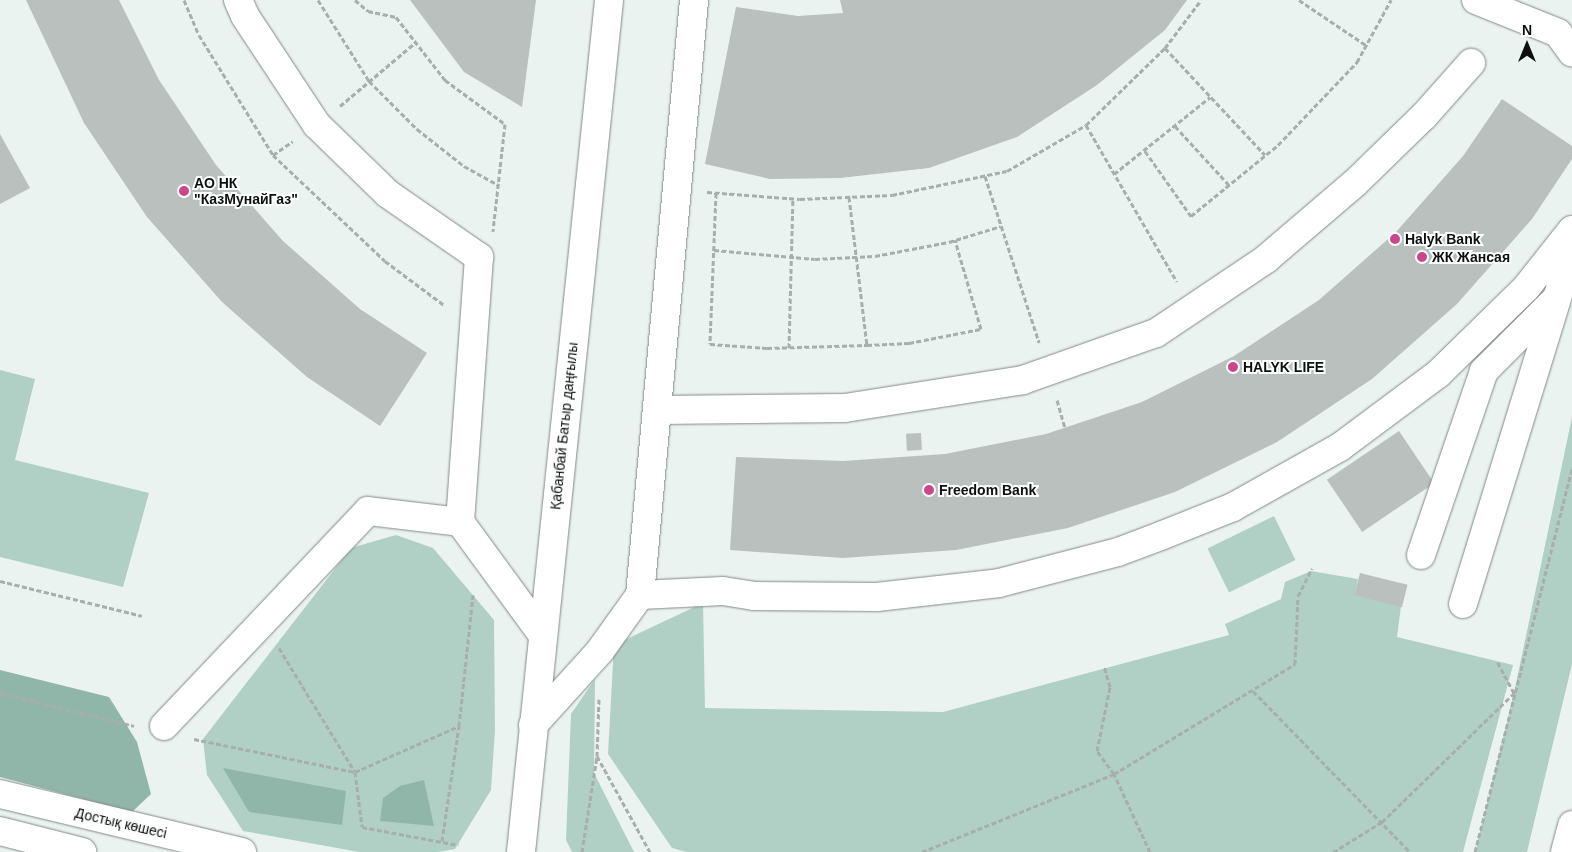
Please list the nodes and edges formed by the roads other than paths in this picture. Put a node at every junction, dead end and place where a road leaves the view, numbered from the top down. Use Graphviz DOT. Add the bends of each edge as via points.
graph roads {
  1 [pos="238,0"];
  2 [pos="610,0"];
  3 [pos="694,0"];
  4 [pos="1476,0"];
  5 [pos="1572,52"];
  6 [pos="1471,63"];
  7 [pos="1572,230"];
  8 [pos="1572,249"];
  9 [pos="1557,298"];
  10 [pos="657,410"];
  11 [pos="460,522"];
  12 [pos="1421,555"];
  13 [pos="640,595"];
  14 [pos="1463,604"];
  15 [pos="542,634"];
  16 [pos="533,725"];
  17 [pos="163,730"];
  18 [pos="0,794"];
  19 [pos="1572,826"];
  20 [pos="0,832"];
  21 [pos="82,852"];
  22 [pos="242,852"];
  23 [pos="521,852"];
  24 [pos="1566,852"];
  1 -- 11 [label="main road" via="245,16 317,125 388,194 480,258"];
  2 -- 15 [label="main road, Қабанбай Батыр даңғылы"];
  3 -- 10 [label="main road"];
  4 -- 5 [label="main road" via="1558,34"];
  6 -- 10 [label="main road" via="1424,116 1355,183 1266,258 1156,333 1023,380 845,408"];
  7 -- 13 [label="main road" via="1526,288 1424,385 1340,447 1232,507 1163,535 1118,552 999,583 877,597 754,596 723,591"];
  8 -- 9 [label="main road"];
  9 -- 12 [label="main road" via="1484,371"];
  9 -- 14 [label="main road"];
  10 -- 13 [label="main road"];
  11 -- 15 [label="main road"];
  11 -- 17 [label="main road" via="368,511"];
  13 -- 16 [label="main road" via="600,651"];
  15 -- 16 [label="main road, Қабанбай Батыр даңғылы"];
  16 -- 23 [label="main road, Қабанбай Батыр даңғылы"];
  18 -- 22 [label="main road, Достық көшесі"];
  19 -- 24 [label="main road"];
  20 -- 21 [label="main road"];
}
